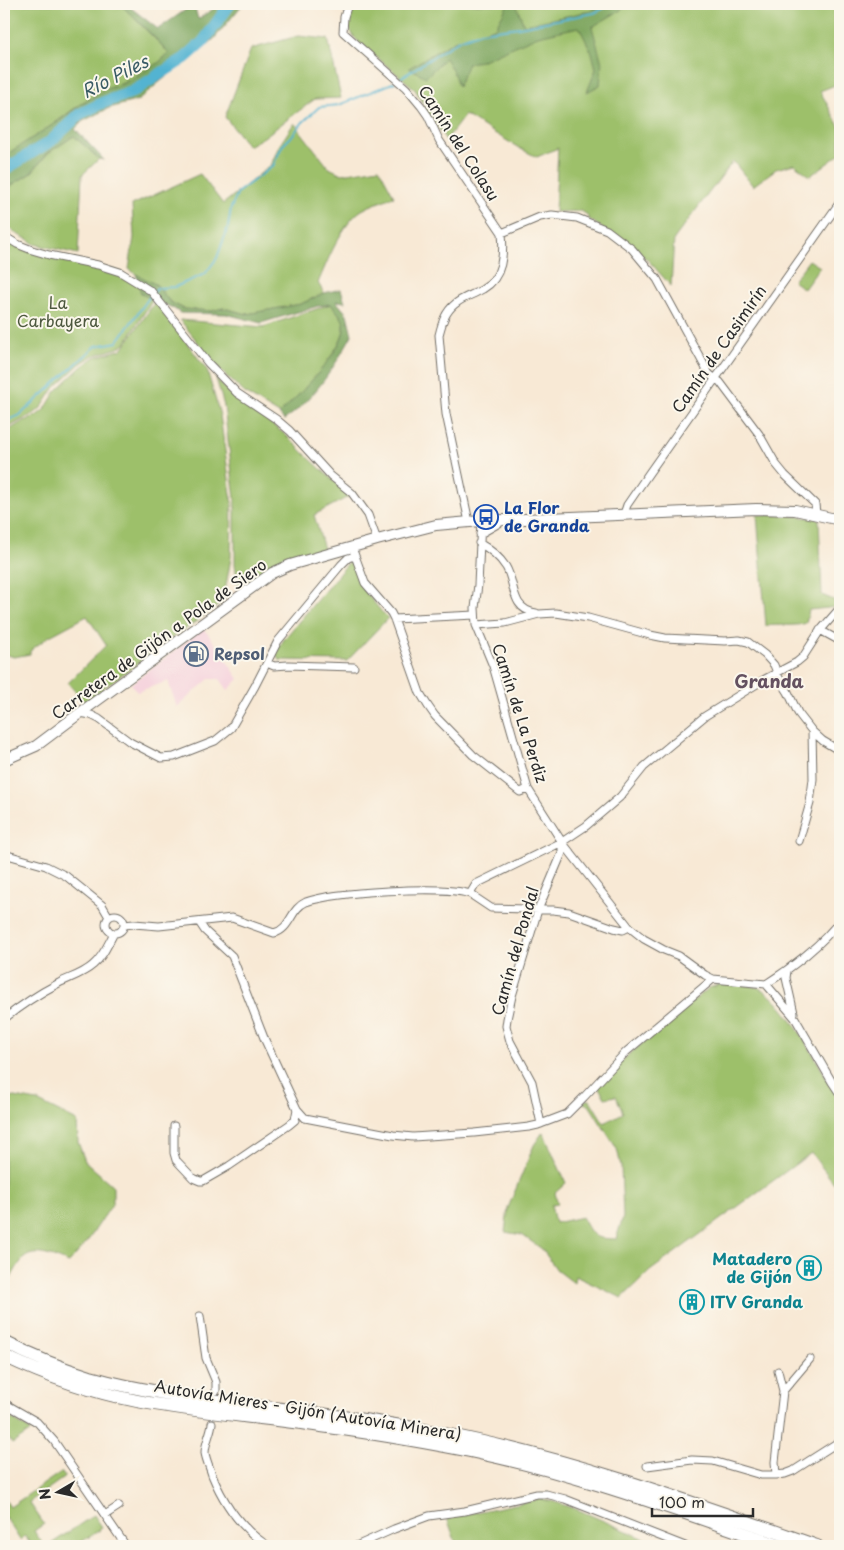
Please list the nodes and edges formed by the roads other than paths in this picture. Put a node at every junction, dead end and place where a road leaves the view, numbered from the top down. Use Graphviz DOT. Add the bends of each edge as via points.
graph roads {
  1 [pos="348,4"];
  2 [pos="840,202"];
  3 [pos="502,233"];
  4 [pos="4,236"];
  5 [pos="715,378"];
  6 [pos="624,514"];
  7 [pos="816,514"];
  8 [pos="504,520"];
  9 [pos="840,520"];
  10 [pos="481,521"];
  11 [pos="469,522"];
  12 [pos="480,534"];
  13 [pos="377,540"];
  14 [pos="479,543"];
  15 [pos="354,552"];
  16 [pos="840,608"];
  17 [pos="539,614"];
  18 [pos="475,615"];
  19 [pos="394,619"];
  20 [pos="476,625"];
  21 [pos="820,630"];
  22 [pos="840,641"];
  23 [pos="267,663"];
  24 [pos="354,667"];
  25 [pos="777,672"];
  26 [pos="80,713"];
  27 [pos="812,732"];
  28 [pos="840,751"];
  29 [pos="4,760"];
  30 [pos="528,788"];
  31 [pos="799,841"];
  32 [pos="562,842"];
  33 [pos="4,854"];
  34 [pos="470,894"];
  35 [pos="538,910"];
  36 [pos="109,918"];
  37 [pos="840,920"];
  38 [pos="199,922"];
  39 [pos="124,925"];
  40 [pos="629,927"];
  41 [pos="114,933"];
  42 [pos="787,971"];
  43 [pos="713,979"];
  44 [pos="766,984"];
  45 [pos="795,1018"];
  46 [pos="4,1019"];
  47 [pos="840,1094"];
  48 [pos="297,1109"];
  49 [pos="541,1124"];
  50 [pos="174,1126"];
  51 [pos="200,1316"];
  52 [pos="4,1342"];
  53 [pos="4,1356"];
  54 [pos="810,1359"];
  55 [pos="778,1371"];
  56 [pos="216,1390"];
  57 [pos="783,1392"];
  58 [pos="4,1403"];
  59 [pos="212,1423"];
  60 [pos="840,1441"];
  61 [pos="647,1466"];
  62 [pos="776,1475"];
  63 [pos="118,1506"];
  64 [pos="105,1515"];
  65 [pos="126,1546"];
  66 [pos="268,1546"];
  67 [pos="356,1546"];
  68 [pos="685,1546"];
  69 [pos="780,1546"];
  70 [pos="817,1546"];
  1 -- 3 [label="street, Camín del Colasu" via="343,32 396,78 428,116 439,140"];
  2 -- 5 [label="street, Camín de Casimirín"];
  3 -- 5 [label="street" via="540,217 552,216 577,218 607,230 632,249 656,279 709,374"];
  3 -- 11 [label="street" via="503,255 497,275 486,287 453,305 445,316 439,335 446,414"];
  4 -- 13 [label="street" via="50,255 98,264 152,292 208,363 238,394 290,431 331,476 352,493 368,515"];
  5 -- 6 [label="street, Camín de Casimirín" via="627,505"];
  5 -- 7 [label="street" via="759,434 776,464 815,504"];
  6 -- 7 [label="street, Carretera de Gijón a Pola de Siero" via="756,509"];
  6 -- 8 [label="street, Carretera de Gijón a Pola de Siero"];
  7 -- 9 [label="street, Carretera de Gijón a Pola de Siero"];
  8 -- 10 [label="street, Carretera de Gijón a Pola de Siero"];
  8 -- 12 [label="street"];
  10 -- 11 [label="street, Carretera de Gijón a Pola de Siero"];
  10 -- 12 [label="street, Camín de La Perdiz"];
  11 -- 13 [label="street, Carretera de Gijón a Pola de Siero" via="436,525"];
  12 -- 14 [label="street, Camín de La Perdiz"];
  13 -- 15 [label="street, Carretera de Gijón a Pola de Siero"];
  14 -- 17 [label="street" via="492,551 506,568 522,607"];
  14 -- 18 [label="street, Camín de La Perdiz"];
  15 -- 19 [label="street" via="365,583"];
  15 -- 23 [label="street" via="278,641"];
  15 -- 26 [label="street, Carretera de Gijón a Pola de Siero" via="290,565 272,573"];
  16 -- 21 [label="street"];
  17 -- 20 [label="street" via="505,623"];
  17 -- 25 [label="street" via="570,614 665,638 748,642 766,655"];
  18 -- 19 [label="street"];
  18 -- 20 [label="street, Camín de La Perdiz"];
  19 -- 30 [label="street" via="420,692 435,716 473,755 520,792"];
  20 -- 30 [label="street, Camín de La Perdiz" via="493,666"];
  21 -- 22 [label="street"];
  21 -- 25 [label="street" via="803,657"];
  23 -- 24 [label="street" via="274,666"];
  23 -- 26 [label="street" via="231,728 208,744 174,757 156,756 130,742 99,718"];
  25 -- 27 [label="street" via="798,713"];
  25 -- 32 [label="street" via="705,716 644,767 620,797 599,816"];
  26 -- 29 [label="street, Carretera de Gijón a Pola de Siero" via="36,746"];
  27 -- 28 [label="street"];
  27 -- 31 [label="street" via="812,787"];
  30 -- 32 [label="street, Camín de La Perdiz"];
  32 -- 34 [label="street" via="476,884"];
  32 -- 35 [label="street, Camín del Pondal" via="562,853"];
  32 -- 40 [label="street, Camín de La Perdiz"];
  33 -- 36 [label="street" via="46,866 66,876 102,905"];
  34 -- 35 [label="street" via="491,908"];
  34 -- 38 [label="street" via="427,890 317,899 298,908 284,929 274,933 232,918"];
  35 -- 40 [label="street" via="569,912 623,930"];
  35 -- 49 [label="street, Camín del Pondal" via="506,1026 510,1041 532,1082"];
  36 -- 39 [label="street" via="114,915 120,917"];
  36 -- 41 [label="street" via="106,926"];
  37 -- 42 [label="street" via="832,932"];
  38 -- 39 [label="street"];
  38 -- 48 [label="street" via="232,956 264,1038"];
  39 -- 41 [label="street" via="122,930"];
  40 -- 43 [label="street, Camín de La Perdiz"];
  41 -- 46 [label="street" via="94,964"];
  42 -- 44 [label="street"];
  42 -- 45 [label="street"];
  43 -- 44 [label="street, Camín de La Perdiz"];
  43 -- 49 [label="street" via="626,1052 566,1114"];
  44 -- 45 [label="street"];
  45 -- 47 [label="street"];
  48 -- 49 [label="street" via="305,1118 413,1137 474,1134"];
  48 -- 50 [label="street" via="295,1120 289,1125 203,1181 193,1178 176,1160"];
  51 -- 56 [label="street" via="206,1358"];
  52 -- 70 [label="highway" via="88,1376 137,1388 443,1433 555,1459"];
  53 -- 69 [label="highway, Autovía Mieres - Gijón (Autovía Minera)" via="84,1387 135,1400 330,1427 517,1462 616,1490"];
  54 -- 57 [label="street"];
  55 -- 57 [label="street"];
  57 -- 62 [label="street"];
  58 -- 64 [label="street" via="37,1422 54,1441"];
  59 -- 66 [label="street" via="205,1452 218,1490 233,1515 250,1534"];
  60 -- 62 [label="street" via="793,1471"];
  61 -- 62 [label="street" via="706,1460 761,1475"];
  63 -- 64 [label="street"];
  64 -- 65 [label="street"];
  67 -- 68 [label="street" via="429,1516 537,1494 565,1499"];
}
